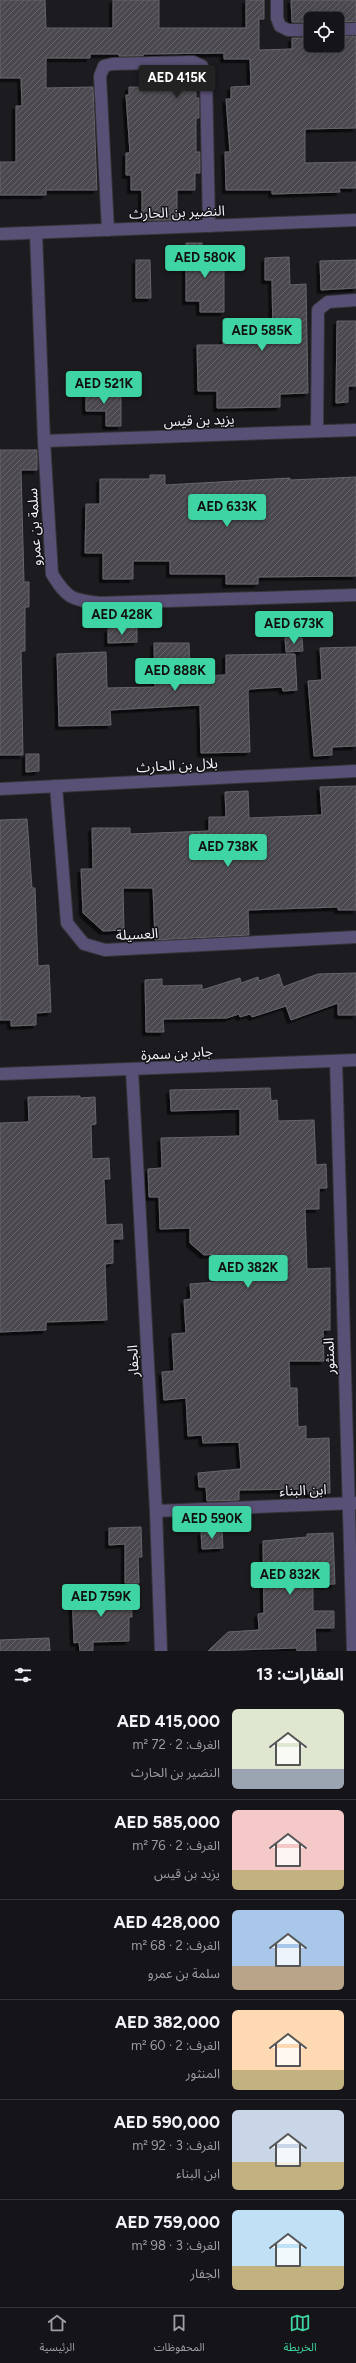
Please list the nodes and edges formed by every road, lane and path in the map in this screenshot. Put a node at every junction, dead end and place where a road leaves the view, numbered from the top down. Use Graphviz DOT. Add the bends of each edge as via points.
graph roads {
  1 [pos="277,0"];
  2 [pos="344,29"];
  3 [pos="356,29"];
  4 [pos="304,30"];
  5 [pos="356,220"];
  6 [pos="209,226"];
  7 [pos="108,230"];
  8 [pos="36,233"];
  9 [pos="0,234"];
  10 [pos="356,300"];
  11 [pos="356,430"];
  12 [pos="318,431"];
  13 [pos="44,441"];
  14 [pos="356,595"];
  15 [pos="356,771"];
  16 [pos="56,786"];
  17 [pos="0,789"];
  18 [pos="356,937"];
  19 [pos="356,1060"];
  20 [pos="336,1061"];
  21 [pos="132,1070"];
  22 [pos="0,1074"];
  23 [pos="352,1503"];
  24 [pos="156,1511"];
  25 [pos="161,1651"];
  26 [pos="353,1651"];
  1 -- 4 [label="street" via="277,18 280,26 288,30"];
  2 -- 3 [label="street"];
  5 -- 6 [label="street, النضير بن الحارث"];
  6 -- 7 [label="street, النضير بن الحارث"];
  6 -- 7 [label="street" via="206,74 202,66 193,62 112,64 104,66 100,76"];
  7 -- 8 [label="street, النضير بن الحارث"];
  8 -- 9 [label="street, النضير بن الحارث"];
  8 -- 13 [label="street, سلمة بن عمرو"];
  10 -- 12 [label="street" via="328,302 318,310"];
  11 -- 12 [label="street, يزيد بن قيس"];
  12 -- 13 [label="street, يزيد بن قيس"];
  13 -- 14 [label="street, سلمة بن عمرو" via="52,574 61,589 75,600 100,603"];
  15 -- 16 [label="street, بلال بن الحارث"];
  16 -- 17 [label="street, بلال بن الحارث"];
  16 -- 18 [label="street, العسيلة" via="67,923 84,944 105,950"];
  19 -- 20 [label="street, جابر بن سمرة"];
  20 -- 21 [label="street, جابر بن سمرة"];
  20 -- 23 [label="street, المنثور"];
  21 -- 22 [label="street, جابر بن سمرة"];
  21 -- 24 [label="street, الجفار"];
  23 -- 24 [label="street, ابن البناء"];
  23 -- 26 [label="street, المنثور"];
  24 -- 25 [label="street, الجفار"];
}
